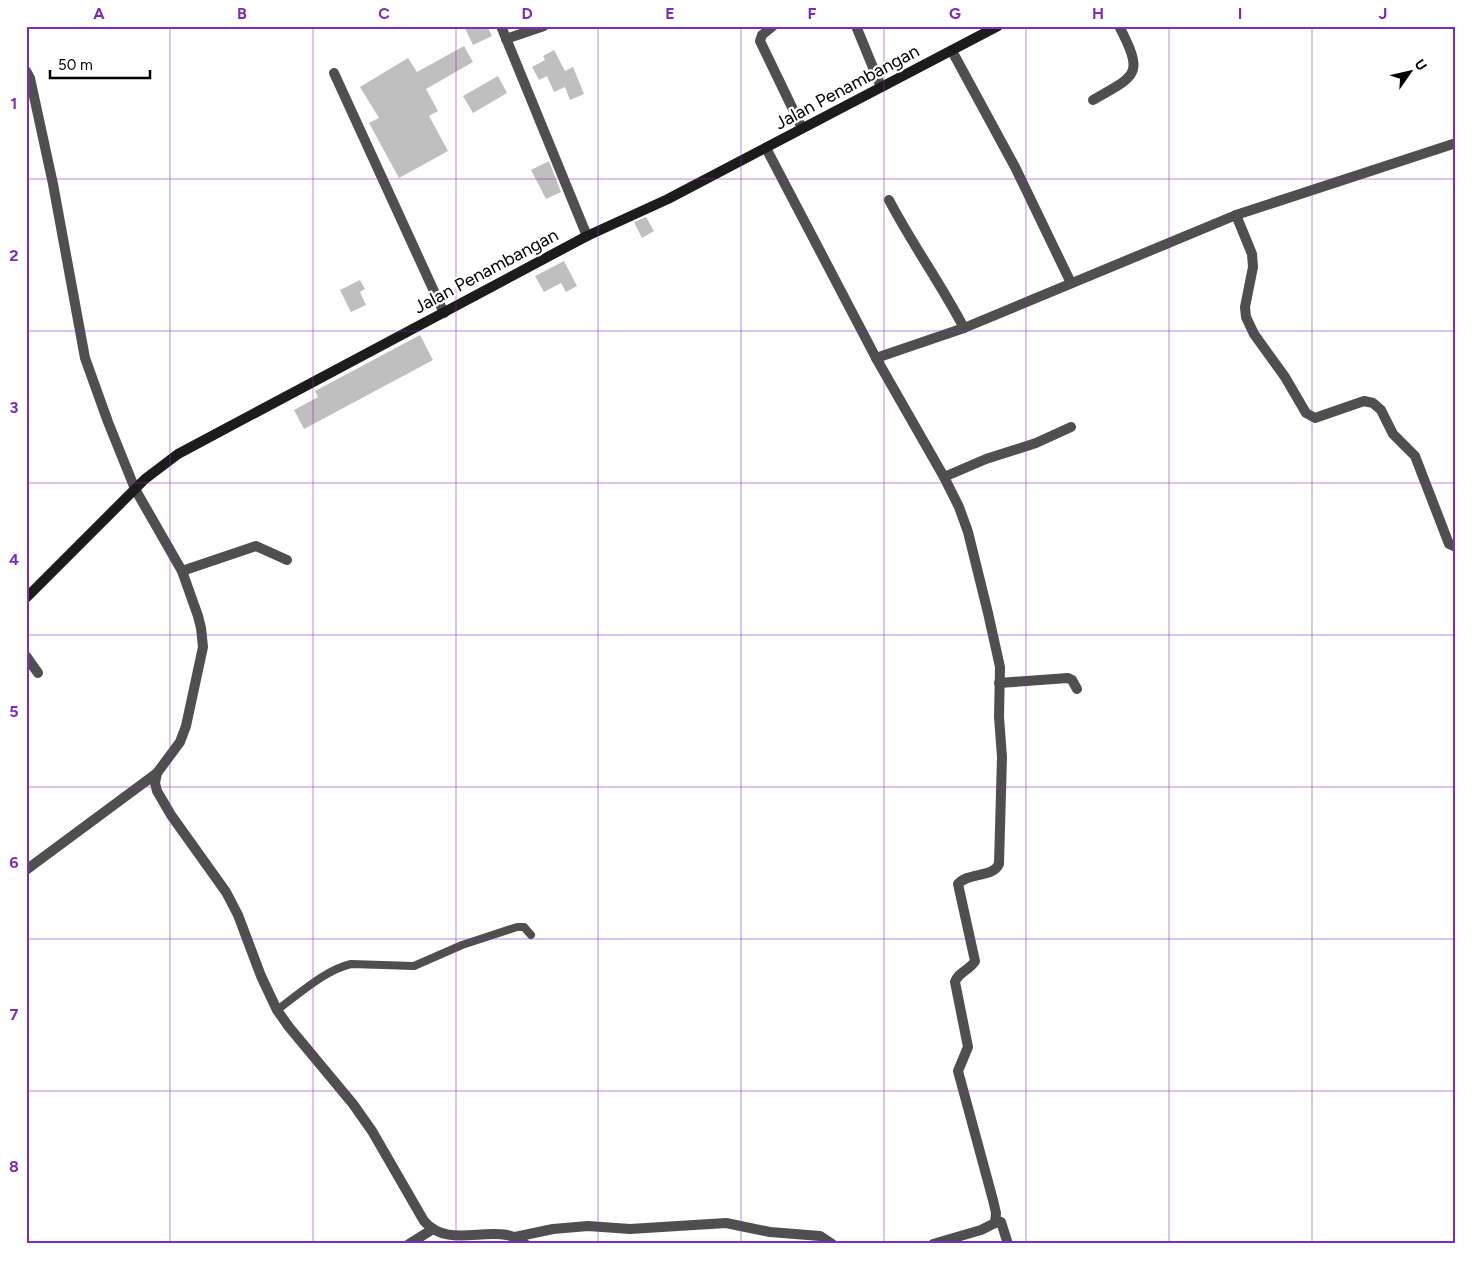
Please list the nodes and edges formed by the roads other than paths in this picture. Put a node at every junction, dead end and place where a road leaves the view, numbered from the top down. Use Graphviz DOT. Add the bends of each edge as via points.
graph roads {
  1 [pos="501,26"];
  2 [pos="544,26"];
  3 [pos="773,26"];
  4 [pos="856,26"];
  5 [pos="998,26"];
  6 [pos="1119,26"];
  7 [pos="506,40"];
  8 [pos="952,51"];
  9 [pos="26,71"];
  10 [pos="334,73"];
  11 [pos="881,87"];
  12 [pos="1093,100"];
  13 [pos="802,128"];
  14 [pos="1456,143"];
  15 [pos="766,148"];
  16 [pos="889,200"];
  17 [pos="1236,215"];
  18 [pos="587,236"];
  19 [pos="1071,283"];
  20 [pos="444,312"];
  21 [pos="964,328"];
  22 [pos="876,358"];
  23 [pos="1071,427"];
  24 [pos="944,477"];
  25 [pos="135,489"];
  26 [pos="1456,547"];
  27 [pos="287,560"];
  28 [pos="182,571"];
  29 [pos="26,598"];
  30 [pos="26,656"];
  31 [pos="38,672"];
  32 [pos="999,683"];
  33 [pos="1076,689"];
  34 [pos="157,773"];
  35 [pos="26,870"];
  36 [pos="531,935"];
  37 [pos="277,1010"];
  38 [pos="995,1223"];
  39 [pos="433,1228"];
  40 [pos="515,1237"];
  41 [pos="409,1244"];
  42 [pos="525,1244"];
  43 [pos="832,1244"];
  44 [pos="933,1244"];
  45 [pos="1008,1244"];
  1 -- 7 [label="street"];
  2 -- 7 [label="street"];
  3 -- 13 [label="street" via="760,41"];
  4 -- 11 [label="street"];
  5 -- 8 [label="street, Jalan Penambangan"];
  6 -- 12 [label="street" via="1134,59 1133,71 1127,80"];
  7 -- 18 [label="street"];
  8 -- 11 [label="street, Jalan Penambangan"];
  8 -- 19 [label="street" via="1015,166"];
  9 -- 25 [label="street" via="53,184 85,358"];
  10 -- 20 [label="street"];
  11 -- 13 [label="street, Jalan Penambangan"];
  13 -- 15 [label="street, Jalan Penambangan"];
  14 -- 17 [label="street"];
  15 -- 18 [label="street, Jalan Penambangan" via="668,199"];
  15 -- 22 [label="street"];
  16 -- 21 [label="street"];
  17 -- 19 [label="street"];
  17 -- 26 [label="street" via="1252,254 1246,317 1306,413 1315,418 1364,402 1373,403 1381,410 1393,434 1415,456 1449,544"];
  18 -- 20 [label="street, Jalan Penambangan"];
  19 -- 21 [label="street"];
  20 -- 25 [label="street, Jalan Penambangan" via="178,454 153,471"];
  21 -- 22 [label="street"];
  22 -- 24 [label="street"];
  23 -- 24 [label="street"];
  24 -- 32 [label="street" via="968,532 1000,667"];
  25 -- 28 [label="street"];
  25 -- 29 [label="street, Jalan Penambangan"];
  27 -- 28 [label="street" via="256,546"];
  28 -- 34 [label="street" via="198,616 203,647 186,726 180,742"];
  30 -- 31 [label="street"];
  32 -- 33 [label="street" via="1068,678"];
  32 -- 38 [label="street" via="1002,758 999,864 996,870 958,884 975,961 955,982 968,1047 958,1071 993,1200"];
  34 -- 35 [label="street"];
  34 -- 37 [label="street" via="155,783 161,800 226,892"];
  36 -- 37 [label="lane" via="524,927 517,927 414,966 344,966 330,972"];
  37 -- 39 [label="street" via="353,1104 417,1211"];
  38 -- 44 [label="street"];
  38 -- 45 [label="street" via="1001,1222"];
  39 -- 40 [label="street" via="450,1236 499,1234"];
  39 -- 41 [label="street"];
  40 -- 42 [label="street"];
  40 -- 43 [label="street" via="588,1226 630,1229 726,1223 770,1232 820,1236"];
}
